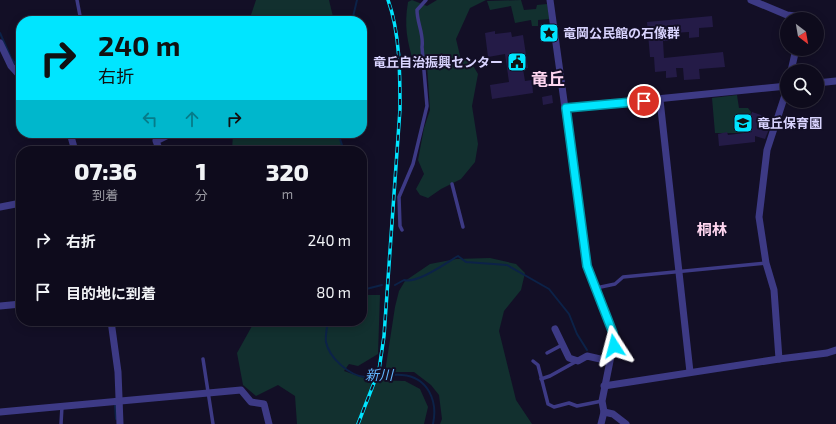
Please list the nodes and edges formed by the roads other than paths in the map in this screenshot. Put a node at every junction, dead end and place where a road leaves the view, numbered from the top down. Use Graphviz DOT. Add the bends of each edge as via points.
graph roads {
  1 [pos="77,0"];
  2 [pos="426,0"];
  3 [pos="550,0"];
  4 [pos="752,0"];
  5 [pos="780,12"];
  6 [pos="80,16"];
  7 [pos="0,43"];
  8 [pos="16,72"];
  9 [pos="836,81"];
  10 [pos="824,82"];
  11 [pos="780,87"];
  12 [pos="660,100"];
  13 [pos="566,108"];
  14 [pos="781,108"];
  15 [pos="162,138"];
  16 [pos="158,146"];
  17 [pos="452,184"];
  18 [pos="16,205"];
  19 [pos="0,207"];
  20 [pos="463,227"];
  21 [pos="402,230"];
  22 [pos="766,263"];
  23 [pos="678,272"];
  24 [pos="596,288"];
  25 [pos="16,304"];
  26 [pos="0,306"];
  27 [pos="112,326"];
  28 [pos="555,329"];
  29 [pos="562,345"];
  30 [pos="836,350"];
  31 [pos="547,353"];
  32 [pos="203,359"];
  33 [pos="779,359"];
  34 [pos="533,360"];
  35 [pos="578,361"];
  36 [pos="609,362"];
  37 [pos="690,372"];
  38 [pos="541,378"];
  39 [pos="604,386"];
  40 [pos="208,392"];
  41 [pos="118,400"];
  42 [pos="602,400"];
  43 [pos="62,406"];
  44 [pos="0,412"];
  45 [pos="604,412"];
  46 [pos="61,424"];
  47 [pos="120,424"];
  48 [pos="213,424"];
  49 [pos="269,424"];
  50 [pos="601,424"];
  51 [pos="626,424"];
  1 -- 6 [label="lane"];
  2 -- 21 [label="lane" via="417,10 417,19 423,39 427,106 413,164 399,197"];
  3 -- 13 [label="street"];
  4 -- 5 [label="street"];
  7 -- 8 [label="street"];
  9 -- 10 [label="street"];
  11 -- 12 [label="street"];
  12 -- 13 [label="street"];
  12 -- 23 [label="street"];
  13 -- 24 [label="street" via="585,254 589,273"];
  14 -- 22 [label="street" via="767,150 759,217"];
  15 -- 16 [label="street" via="156,141"];
  17 -- 20 [label="lane"];
  18 -- 19 [label="street"];
  22 -- 23 [label="lane"];
  22 -- 33 [label="street" via="774,290"];
  23 -- 24 [label="lane" via="623,278 615,284"];
  23 -- 37 [label="street"];
  24 -- 36 [label="street" via="613,333 614,346"];
  25 -- 26 [label="street"];
  27 -- 41 [label="street" via="118,372"];
  28 -- 29 [label="street"];
  29 -- 31 [label="lane"];
  29 -- 35 [label="street" via="569,358"];
  30 -- 33 [label="street"];
  32 -- 40 [label="lane"];
  33 -- 37 [label="street"];
  34 -- 38 [label="lane" via="538,365"];
  35 -- 36 [label="street" via="587,356"];
  35 -- 38 [label="lane"];
  36 -- 39 [label="street"];
  37 -- 39 [label="street"];
  38 -- 42 [label="lane" via="548,404 554,407 569,403 577,406"];
  39 -- 42 [label="street"];
  40 -- 41 [label="street"];
  40 -- 48 [label="lane"];
  40 -- 49 [label="street" via="241,390 251,402 264,404"];
  41 -- 43 [label="street"];
  41 -- 47 [label="street"];
  42 -- 45 [label="street"];
  43 -- 44 [label="street"];
  43 -- 46 [label="lane"];
  45 -- 50 [label="street"];
  45 -- 51 [label="street" via="613,414"];
}
